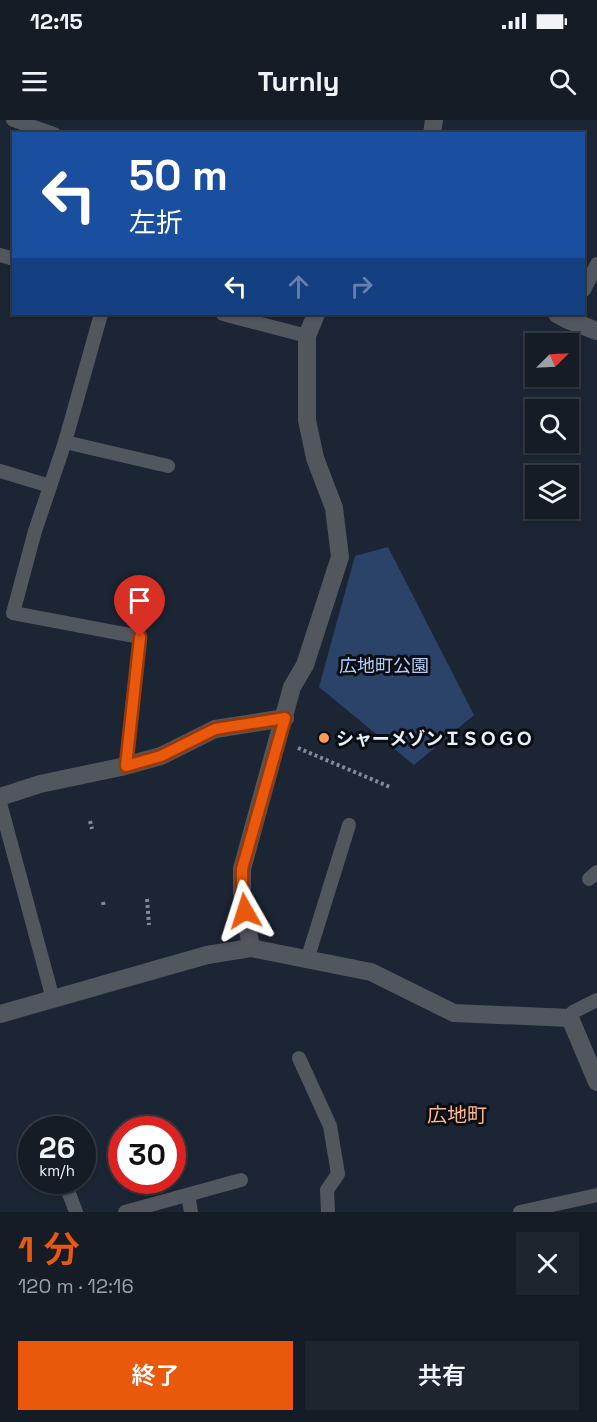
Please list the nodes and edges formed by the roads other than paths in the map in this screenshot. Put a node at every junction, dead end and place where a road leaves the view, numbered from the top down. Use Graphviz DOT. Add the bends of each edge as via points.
graph roads {
  1 [pos="13,120"];
  2 [pos="48,132"];
  3 [pos="597,264"];
  4 [pos="585,288"];
  5 [pos="101,315"];
  6 [pos="227,315"];
  7 [pos="316,315"];
  8 [pos="565,316"];
  9 [pos="597,331"];
  10 [pos="307,336"];
  11 [pos="65,442"];
  12 [pos="168,466"];
  13 [pos="0,471"];
  14 [pos="50,486"];
  15 [pos="285,718"];
  16 [pos="126,766"];
  17 [pos="0,797"];
  18 [pos="0,803"];
  19 [pos="349,825"];
  20 [pos="251,948"];
  21 [pos="307,960"];
  22 [pos="53,999"];
  23 [pos="597,1000"];
  24 [pos="0,1014"];
  25 [pos="570,1018"];
  26 [pos="299,1058"];
  27 [pos="597,1082"];
  28 [pos="241,1180"];
  29 [pos="69,1194"];
  30 [pos="188,1195"];
  31 [pos="597,1195"];
  32 [pos="76,1212"];
  33 [pos="125,1212"];
  34 [pos="191,1212"];
  35 [pos="328,1212"];
  36 [pos="520,1212"];
  1 -- 2 [label="lane"];
  3 -- 4 [label="lane"];
  5 -- 11 [label="lane"];
  6 -- 10 [label="lane"];
  7 -- 10 [label="street"];
  8 -- 9 [label="street"];
  10 -- 15 [label="street" via="307,420 315,458 334,508 340,557 305,665 292,687"];
  11 -- 12 [label="lane"];
  11 -- 14 [label="lane"];
  13 -- 14 [label="lane"];
  14 -- 16 [label="lane" via="13,613 140,637"];
  15 -- 16 [label="street" via="215,729 161,756"];
  15 -- 20 [label="street" via="242,869"];
  16 -- 17 [label="street" via="40,784"];
  18 -- 22 [label="lane"];
  19 -- 21 [label="lane"];
  20 -- 21 [label="street"];
  20 -- 22 [label="street" via="207,955"];
  21 -- 25 [label="street" via="371,972 454,1013"];
  22 -- 24 [label="street"];
  23 -- 25 [label="lane" via="573,1012"];
  25 -- 27 [label="street"];
  26 -- 35 [label="lane" via="330,1126 338,1174 327,1190"];
  28 -- 30 [label="lane"];
  29 -- 32 [label="lane"];
  30 -- 33 [label="lane"];
  30 -- 34 [label="lane"];
  31 -- 36 [label="lane"];
}
